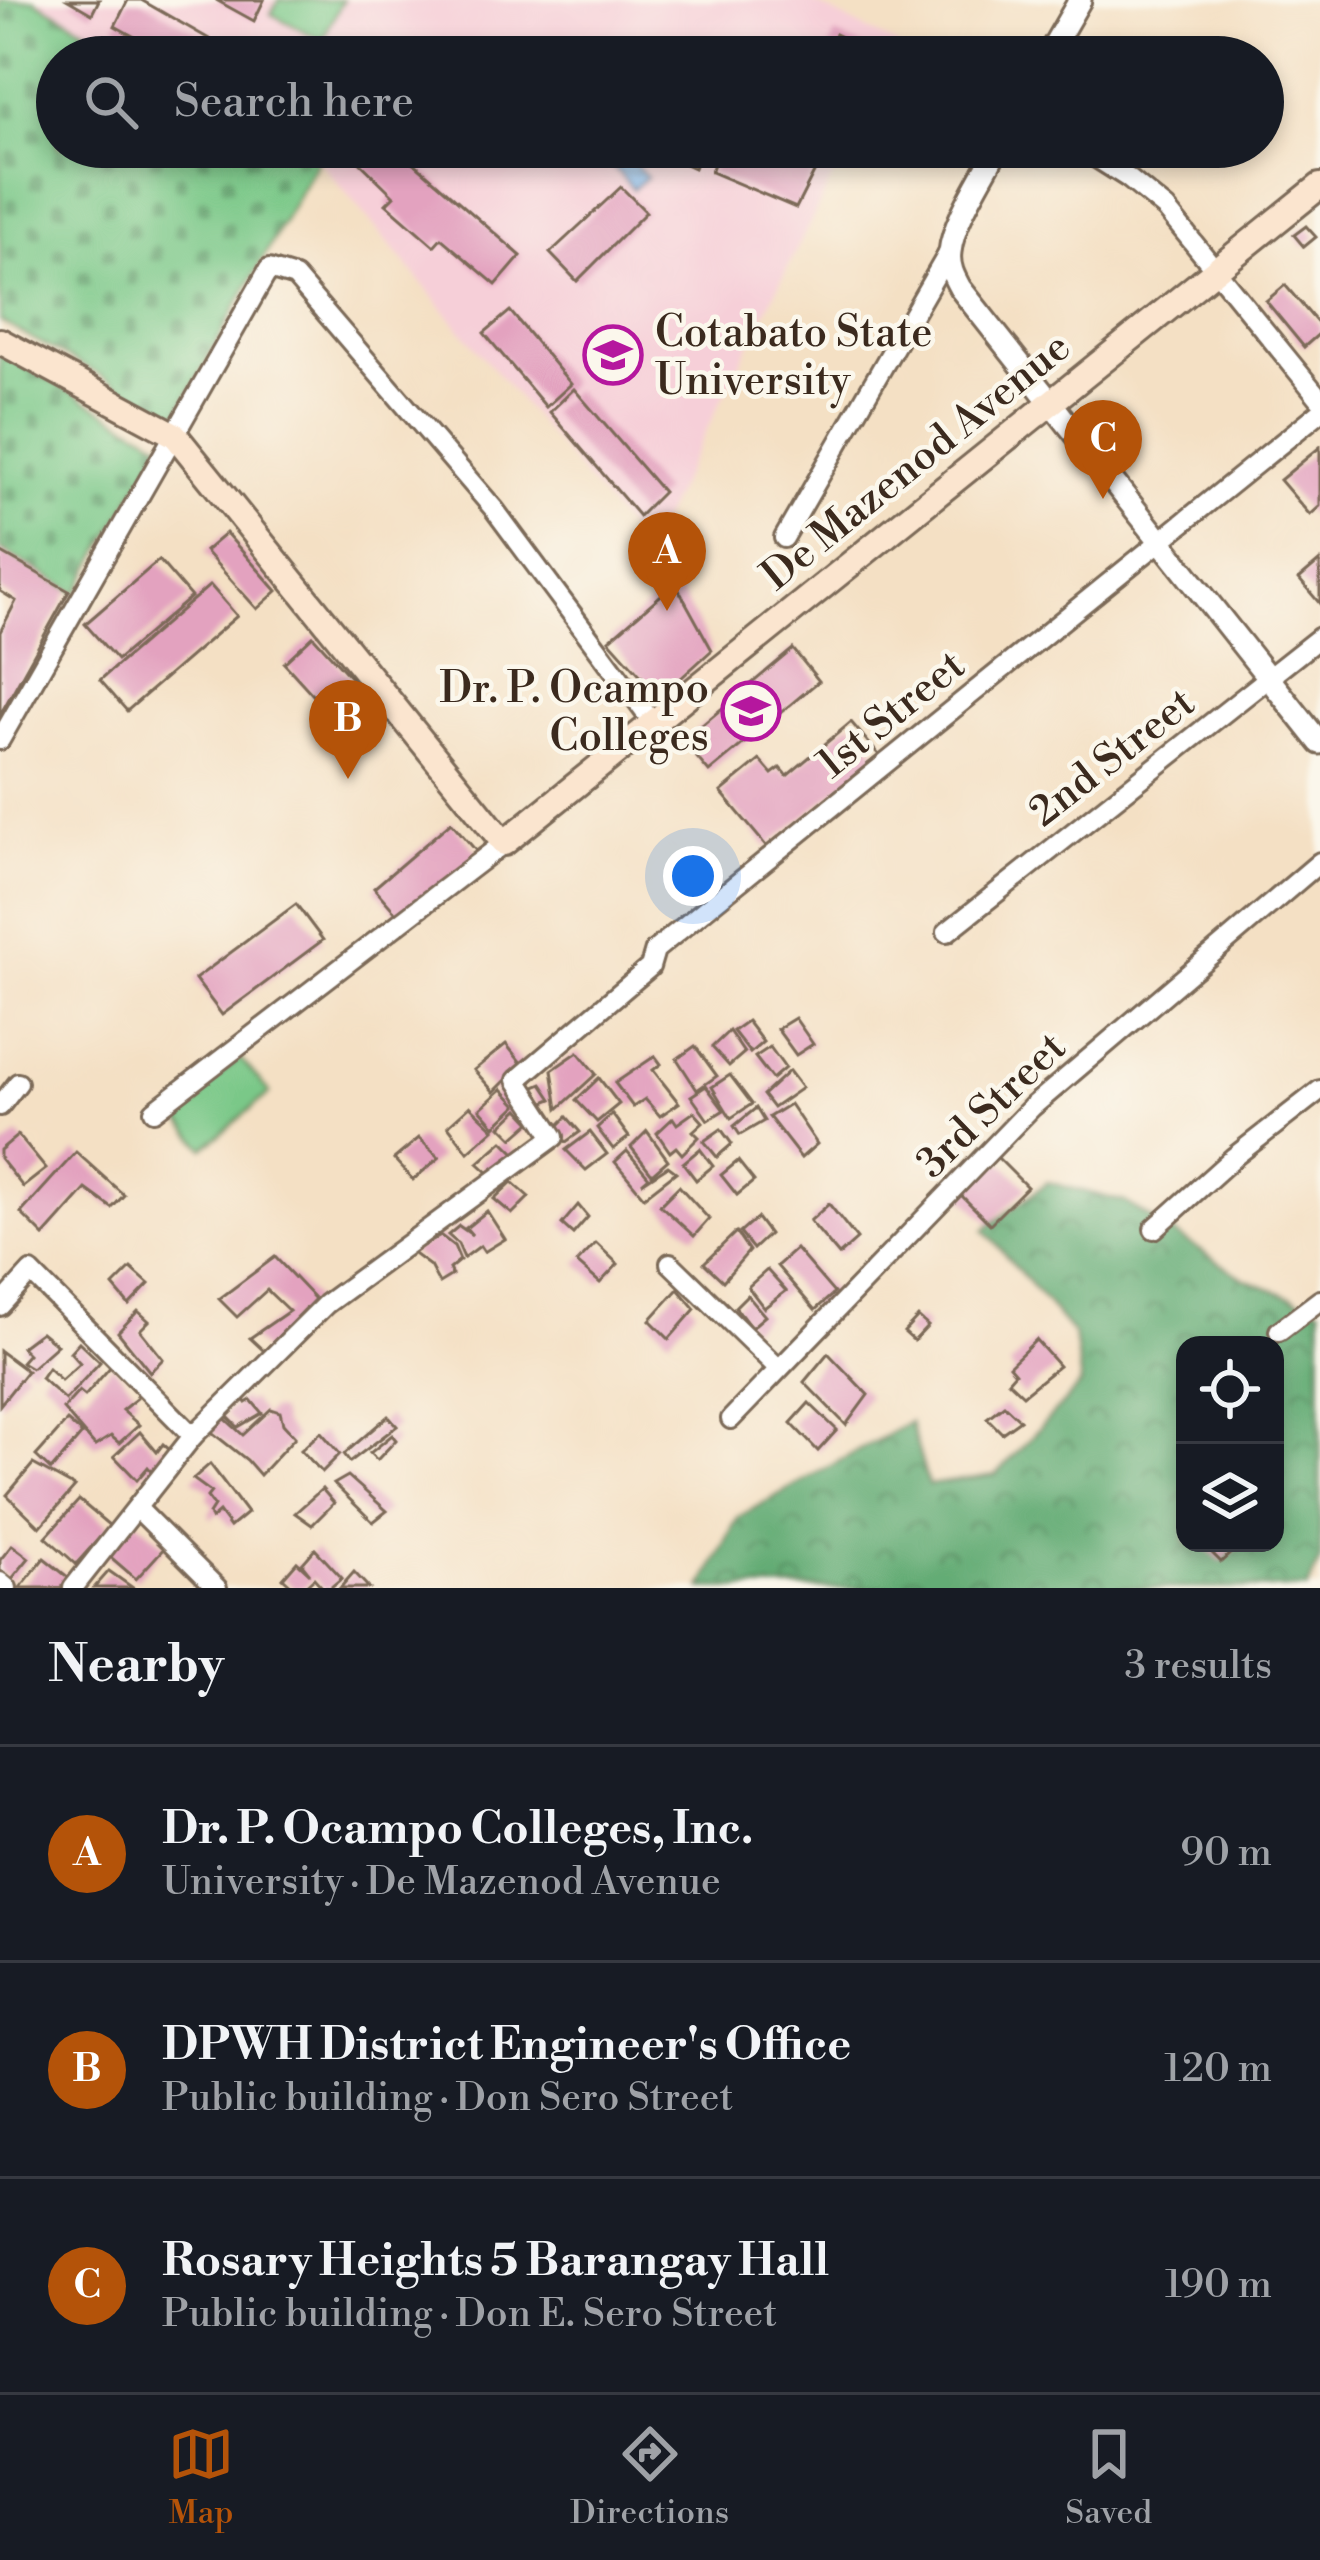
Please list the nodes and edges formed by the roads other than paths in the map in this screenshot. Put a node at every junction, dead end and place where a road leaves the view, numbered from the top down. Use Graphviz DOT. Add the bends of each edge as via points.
graph roads {
  1 [pos="1079,0"];
  2 [pos="1059,36"];
  3 [pos="988,168"];
  4 [pos="1112,168"];
  5 [pos="1320,186"];
  6 [pos="950,253"];
  7 [pos="1214,268"];
  8 [pos="0,341"];
  9 [pos="1320,399"];
  10 [pos="1050,401"];
  11 [pos="1320,412"];
  12 [pos="175,435"];
  13 [pos="784,538"];
  14 [pos="1160,542"];
  15 [pos="1320,637"];
  16 [pos="1268,678"];
  17 [pos="653,723"];
  18 [pos="0,740"];
  19 [pos="1320,743"];
  20 [pos="505,843"];
  21 [pos="1320,862"];
  22 [pos="947,932"];
  23 [pos="18,1083"];
  24 [pos="1320,1090"];
  25 [pos="0,1106"];
  26 [pos="154,1111"];
  27 [pos="1154,1229"];
  28 [pos="670,1263"];
  29 [pos="1320,1300"];
  30 [pos="0,1306"];
  31 [pos="1279,1331"];
  32 [pos="778,1368"];
  33 [pos="730,1419"];
  34 [pos="193,1436"];
  35 [pos="138,1510"];
  36 [pos="0,1582"];
  37 [pos="8,1588"];
  38 [pos="74,1588"];
  39 [pos="217,1588"];
  1 -- 2 [label="street"];
  3 -- 6 [label="street"];
  4 -- 7 [label="street" via="1166,209"];
  5 -- 7 [label="main road, De Mazenod Avenue"];
  6 -- 10 [label="street" via="960,288"];
  6 -- 13 [label="street"];
  7 -- 9 [label="street"];
  7 -- 10 [label="main road, De Mazenod Avenue"];
  8 -- 12 [label="main road"];
  10 -- 14 [label="street"];
  10 -- 17 [label="main road, De Mazenod Avenue"];
  11 -- 14 [label="street, 1st Street"];
  12 -- 17 [label="street" via="269,269 295,277 494,509"];
  12 -- 18 [label="street"];
  12 -- 20 [label="main road"];
  14 -- 16 [label="street"];
  14 -- 34 [label="street, 1st Street" via="655,950 650,967 517,1080 554,1137 326,1304"];
  15 -- 16 [label="street, 2nd Street"];
  16 -- 19 [label="street"];
  16 -- 22 [label="street, 2nd Street"];
  17 -- 20 [label="main road, De Mazenod Avenue"];
  20 -- 26 [label="street"];
  21 -- 32 [label="street, 3rd Street" via="1032,1106"];
  23 -- 25 [label="street"];
  24 -- 27 [label="street"];
  28 -- 32 [label="street"];
  29 -- 31 [label="street"];
  30 -- 34 [label="street" via="32,1272"];
  32 -- 33 [label="street, 3rd Street"];
  34 -- 35 [label="street"];
  35 -- 38 [label="street"];
  35 -- 39 [label="street"];
  36 -- 37 [label="street"];
}
